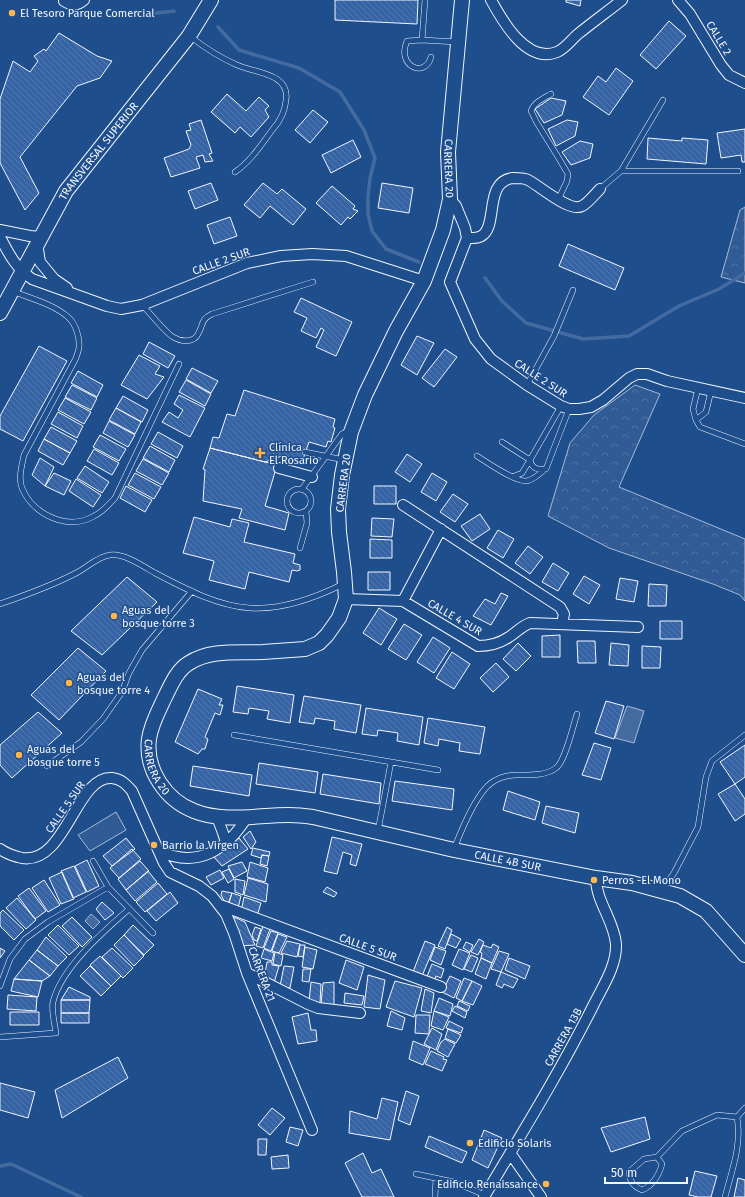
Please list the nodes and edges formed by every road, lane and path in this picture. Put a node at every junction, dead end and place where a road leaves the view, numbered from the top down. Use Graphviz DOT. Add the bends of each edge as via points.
graph roads {
  1 [pos="66,0"];
  2 [pos="84,0"];
  3 [pos="211,0"];
  4 [pos="218,0"];
  5 [pos="425,0"];
  6 [pos="462,0"];
  7 [pos="491,0"];
  8 [pos="622,0"];
  9 [pos="678,0"];
  10 [pos="190,35"];
  11 [pos="422,40"];
  12 [pos="457,42"];
  13 [pos="431,57"];
  14 [pos="745,83"];
  15 [pos="552,94"];
  16 [pos="663,100"];
  17 [pos="621,171"];
  18 [pos="738,171"];
  19 [pos="235,172"];
  20 [pos="600,189"];
  21 [pos="450,199"];
  22 [pos="558,200"];
  23 [pos="0,230"];
  24 [pos="0,237"];
  25 [pos="467,238"];
  26 [pos="39,240"];
  27 [pos="22,272"];
  28 [pos="424,281"];
  29 [pos="313,282"];
  30 [pos="573,290"];
  31 [pos="12,291"];
  32 [pos="77,295"];
  33 [pos="142,305"];
  34 [pos="0,313"];
  35 [pos="179,364"];
  36 [pos="527,385"];
  37 [pos="698,388"];
  38 [pos="711,391"];
  39 [pos="745,398"];
  40 [pos="565,408"];
  41 [pos="696,420"];
  42 [pos="351,432"];
  43 [pos="502,442"];
  44 [pos="745,444"];
  45 [pos="305,452"];
  46 [pos="477,456"];
  47 [pos="326,457"];
  48 [pos="345,460"];
  49 [pos="530,460"];
  50 [pos="279,468"];
  51 [pos="546,469"];
  52 [pos="312,477"];
  53 [pos="512,477"];
  54 [pos="302,489"];
  55 [pos="403,505"];
  56 [pos="306,511"];
  57 [pos="441,529"];
  58 [pos="300,548"];
  59 [pos="345,583"];
  60 [pos="192,591"];
  61 [pos="346,599"];
  62 [pos="403,601"];
  63 [pos="0,604"];
  64 [pos="562,624"];
  65 [pos="638,627"];
  66 [pos="577,714"];
  67 [pos="745,735"];
  68 [pos="234,736"];
  69 [pos="391,762"];
  70 [pos="47,766"];
  71 [pos="438,770"];
  72 [pos="217,817"];
  73 [pos="248,817"];
  74 [pos="378,832"];
  75 [pos="226,842"];
  76 [pos="0,848"];
  77 [pos="454,850"];
  78 [pos="159,852"];
  79 [pos="93,861"];
  80 [pos="596,878"];
  81 [pos="108,887"];
  82 [pos="661,890"];
  83 [pos="219,905"];
  84 [pos="129,909"];
  85 [pos="153,933"];
  86 [pos="745,955"];
  87 [pos="248,973"];
  88 [pos="0,986"];
  89 [pos="441,987"];
  90 [pos="360,1013"];
  91 [pos="0,1037"];
  92 [pos="745,1108"];
  93 [pos="737,1117"];
  94 [pos="312,1130"];
  95 [pos="510,1153"];
  96 [pos="657,1157"];
  97 [pos="416,1174"];
  98 [pos="436,1178"];
  99 [pos="485,1196"];
  100 [pos="436,1197"];
  101 [pos="541,1197"];
  102 [pos="725,1197"];
  1 -- 2 [label="street" via="64,1 70,5 78,5"];
  3 -- 10 [label="street, TRANSVERSAL SUPERIOR"];
  4 -- 10 [label="street"];
  5 -- 11 [label="lane"];
  6 -- 12 [label="street, CARRERA 20"];
  7 -- 8 [label="street" via="517,39 525,47 539,54 558,52"];
  9 -- 14 [label="street, CALLE 2" via="690,14 729,75"];
  10 -- 19 [label="lane" via="238,66 277,78 286,87 287,95 282,118 245,165"];
  10 -- 26 [label="street, TRANSVERSAL SUPERIOR" via="66,191"];
  11 -- 12 [label="lane"];
  11 -- 13 [label="lane" via="407,41 407,64 423,68 430,63"];
  12 -- 21 [label="street, CARRERA 20" via="448,152"];
  15 -- 22 [label="lane" via="532,106 531,111 568,174"];
  16 -- 17 [label="lane"];
  17 -- 18 [label="lane"];
  17 -- 20 [label="lane"];
  20 -- 22 [label="street" via="582,206 575,208"];
  21 -- 25 [label="street" via="456,206"];
  21 -- 28 [label="street, CARRERA 20" via="443,230"];
  22 -- 25 [label="street" via="527,179 512,178 499,186 495,194 485,234 477,238"];
  23 -- 26 [label="street"];
  24 -- 27 [label="street"];
  25 -- 36 [label="street, CALLE 2 SUR" via="450,282 475,339 491,359"];
  26 -- 27 [label="street, TRANSVERSAL SUPERIOR"];
  26 -- 32 [label="street, CALLE 2 SUR" via="40,262 54,279"];
  27 -- 31 [label="street, TRANSVERSAL SUPERIOR"];
  27 -- 32 [label="street, CALLE 2 SUR" via="32,279"];
  28 -- 33 [label="street, CALLE 2 SUR" via="346,256 281,256 247,263"];
  28 -- 42 [label="street, CARRERA 20" via="364,395"];
  29 -- 33 [label="lane" via="212,314 202,321 198,334 192,340 183,341 173,337"];
  30 -- 36 [label="lane" via="554,336"];
  31 -- 34 [label="street, TRANSVERSAL SUPERIOR"];
  31 -- 35 [label="lane" via="52,307 69,318 78,337 76,360 24,454 21,469 22,487 29,500 40,511 56,520 82,521 93,517 115,498"];
  32 -- 33 [label="street, CALLE 2 SUR" via="114,308"];
  36 -- 40 [label="street, CALLE 2 SUR"];
  37 -- 38 [label="street, CALLE 2 SUR"];
  37 -- 40 [label="street, CALLE 2 SUR" via="647,374 637,374 591,407"];
  37 -- 41 [label="lane" via="693,408"];
  38 -- 39 [label="street, CALLE 2 SUR"];
  38 -- 41 [label="lane" via="706,412"];
  40 -- 49 [label="lane"];
  40 -- 51 [label="lane"];
  41 -- 44 [label="lane" via="700,427 706,430"];
  42 -- 47 [label="lane" via="342,434"];
  42 -- 48 [label="street, CARRERA 20"];
  43 -- 49 [label="lane"];
  45 -- 47 [label="lane"];
  46 -- 53 [label="lane"];
  47 -- 48 [label="lane"];
  47 -- 52 [label="lane"];
  48 -- 59 [label="street, CARRERA 20" via="338,509"];
  49 -- 51 [label="lane" via="536,469"];
  49 -- 53 [label="lane" via="522,473"];
  50 -- 52 [label="street"];
  51 -- 53 [label="lane" via="529,480 523,481"];
  52 -- 54 [label="lane"];
  54 -- 56 [label="lane" via="307,491 311,499"];
  54 -- 56 [label="lane" via="293,490 287,503 296,513"];
  55 -- 57 [label="street"];
  56 -- 58 [label="lane" via="307,522"];
  57 -- 62 [label="street"];
  57 -- 64 [label="street" via="560,607 564,614"];
  59 -- 60 [label="lane" via="327,592 283,606 251,608 227,604"];
  59 -- 61 [label="street, CARRERA 20"];
  60 -- 63 [label="lane" via="128,559 111,555 93,561 80,571"];
  60 -- 70 [label="lane" via="142,650 122,692 103,719 82,742"];
  61 -- 62 [label="street, CALLE 4 SUR"];
  61 -- 72 [label="street, CARRERA 20" via="333,628 319,643 305,649 207,654 188,663 175,678 150,730 150,762 154,775 171,797 192,810"];
  62 -- 64 [label="street, CALLE 4 SUR" via="478,646 489,646 502,641 530,623"];
  64 -- 65 [label="street, CALLE 4 SUR"];
  66 -- 77 [label="lane" via="563,759 557,768 541,774 502,777 492,782 483,791 462,829"];
  67 -- 82 [label="lane" via="712,761 706,777 698,827 674,873"];
  68 -- 69 [label="lane"];
  69 -- 71 [label="lane"];
  69 -- 74 [label="lane"];
  72 -- 73 [label="street, CALLE 4B SUR"];
  72 -- 75 [label="street"];
  73 -- 74 [label="street, CALLE 4B SUR" via="306,816"];
  73 -- 75 [label="street"];
  74 -- 77 [label="street, CALLE 4B SUR"];
  75 -- 78 [label="street" via="199,858 171,857"];
  76 -- 78 [label="street, CALLE 5 SUR" via="17,857 35,858 55,842 90,789 104,779 112,778 120,780 132,791"];
  77 -- 80 [label="street, CALLE 4B SUR"];
  78 -- 83 [label="street, CARRERA 21" via="170,872 199,886"];
  79 -- 81 [label="lane"];
  80 -- 82 [label="street, CALLE 4B SUR" via="632,882"];
  80 -- 95 [label="street, CARRERA 13B" via="599,898 613,928 616,945 613,960 586,1019"];
  81 -- 84 [label="lane"];
  81 -- 88 [label="lane" via="48,922 25,939 10,959"];
  82 -- 86 [label="street, CALLE 4B SUR" via="680,896 706,911"];
  83 -- 87 [label="street, CARRERA 21" via="226,914"];
  83 -- 89 [label="street, CALLE 5 SUR"];
  84 -- 85 [label="lane"];
  84 -- 91 [label="lane" via="98,938 63,979 53,1003 56,1033"];
  87 -- 90 [label="street" via="318,1008"];
  87 -- 94 [label="street, CARRERA 21"];
  92 -- 93 [label="lane"];
  93 -- 96 [label="lane" via="717,1115 682,1131"];
  93 -- 102 [label="lane" via="739,1142"];
  95 -- 99 [label="street, CARRERA 13B"];
  95 -- 101 [label="street"];
  96 -- 96 [label="lane" via="662,1164 660,1174 649,1187 642,1190 635,1186 630,1180 629,1172 644,1160"];
  97 -- 98 [label="lane"];
  98 -- 99 [label="lane" via="454,1182"];
  98 -- 100 [label="lane"];
}
